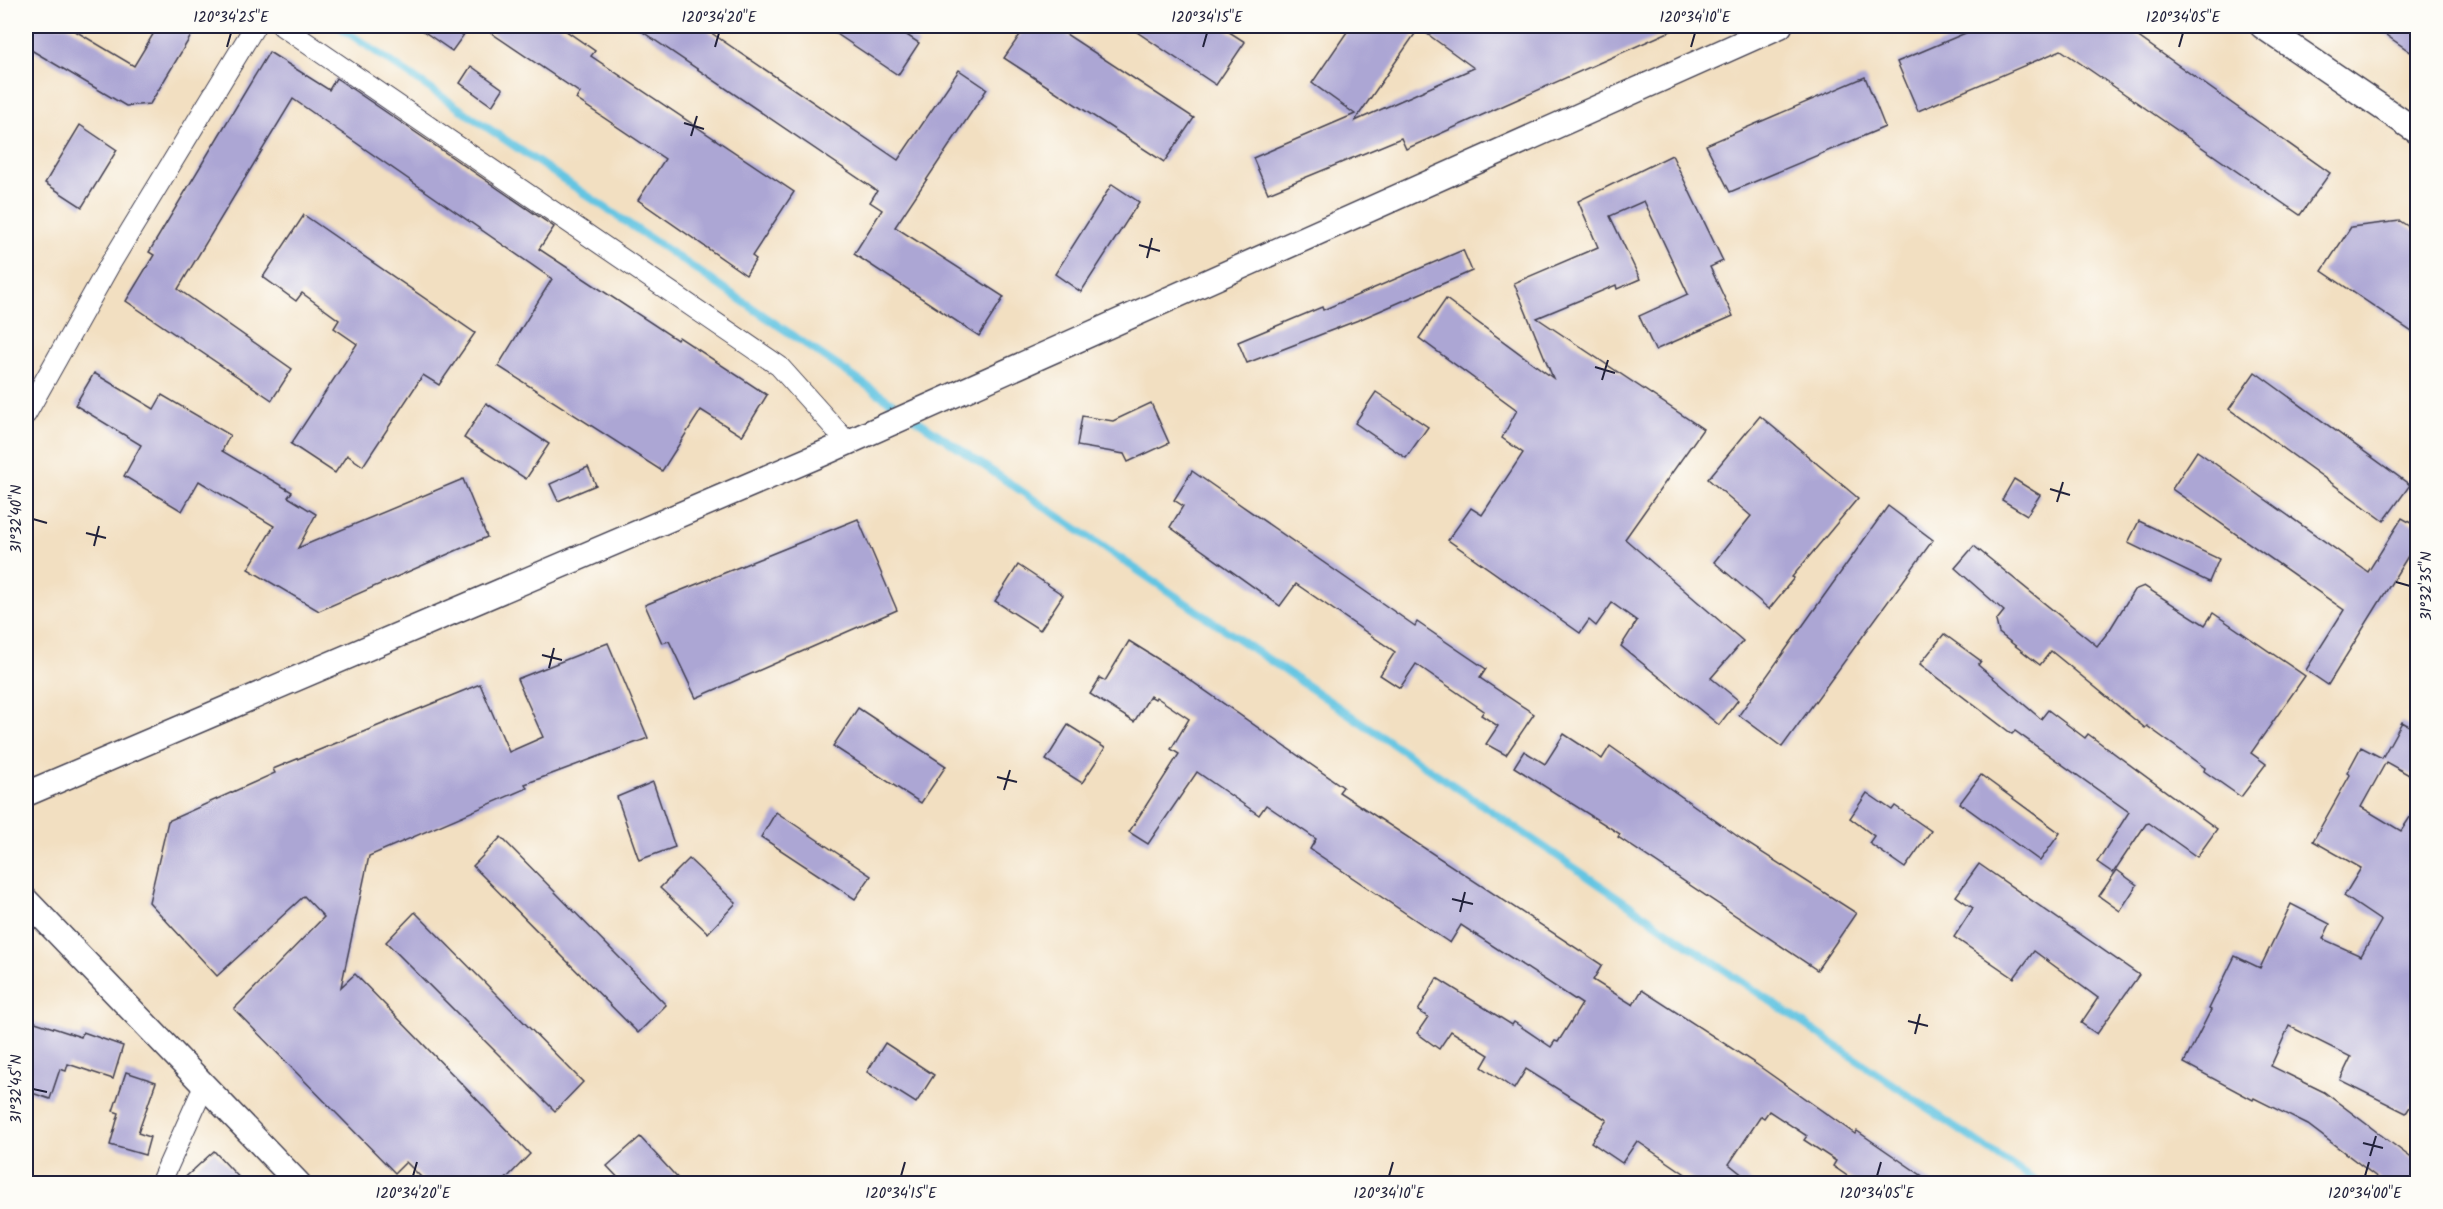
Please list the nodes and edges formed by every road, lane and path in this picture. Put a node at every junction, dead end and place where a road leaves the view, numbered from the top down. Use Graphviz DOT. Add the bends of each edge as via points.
graph roads {
  1 [pos="255,26"];
  2 [pos="282,26"];
  3 [pos="1780,26"];
  4 [pos="2262,26"];
  5 [pos="2418,132"];
  6 [pos="26,414"];
  7 [pos="848,443"];
  8 [pos="26,794"];
  9 [pos="26,900"];
  10 [pos="204,1086"];
  11 [pos="160,1184"];
  12 [pos="299,1184"];
  1 -- 6 [label="street" via="109,266"];
  2 -- 7 [label="street" via="779,366"];
  3 -- 7 [label="street"];
  4 -- 5 [label="street"];
  7 -- 8 [label="street"];
  9 -- 10 [label="street"];
  10 -- 11 [label="street"];
  10 -- 12 [label="street"];
}
